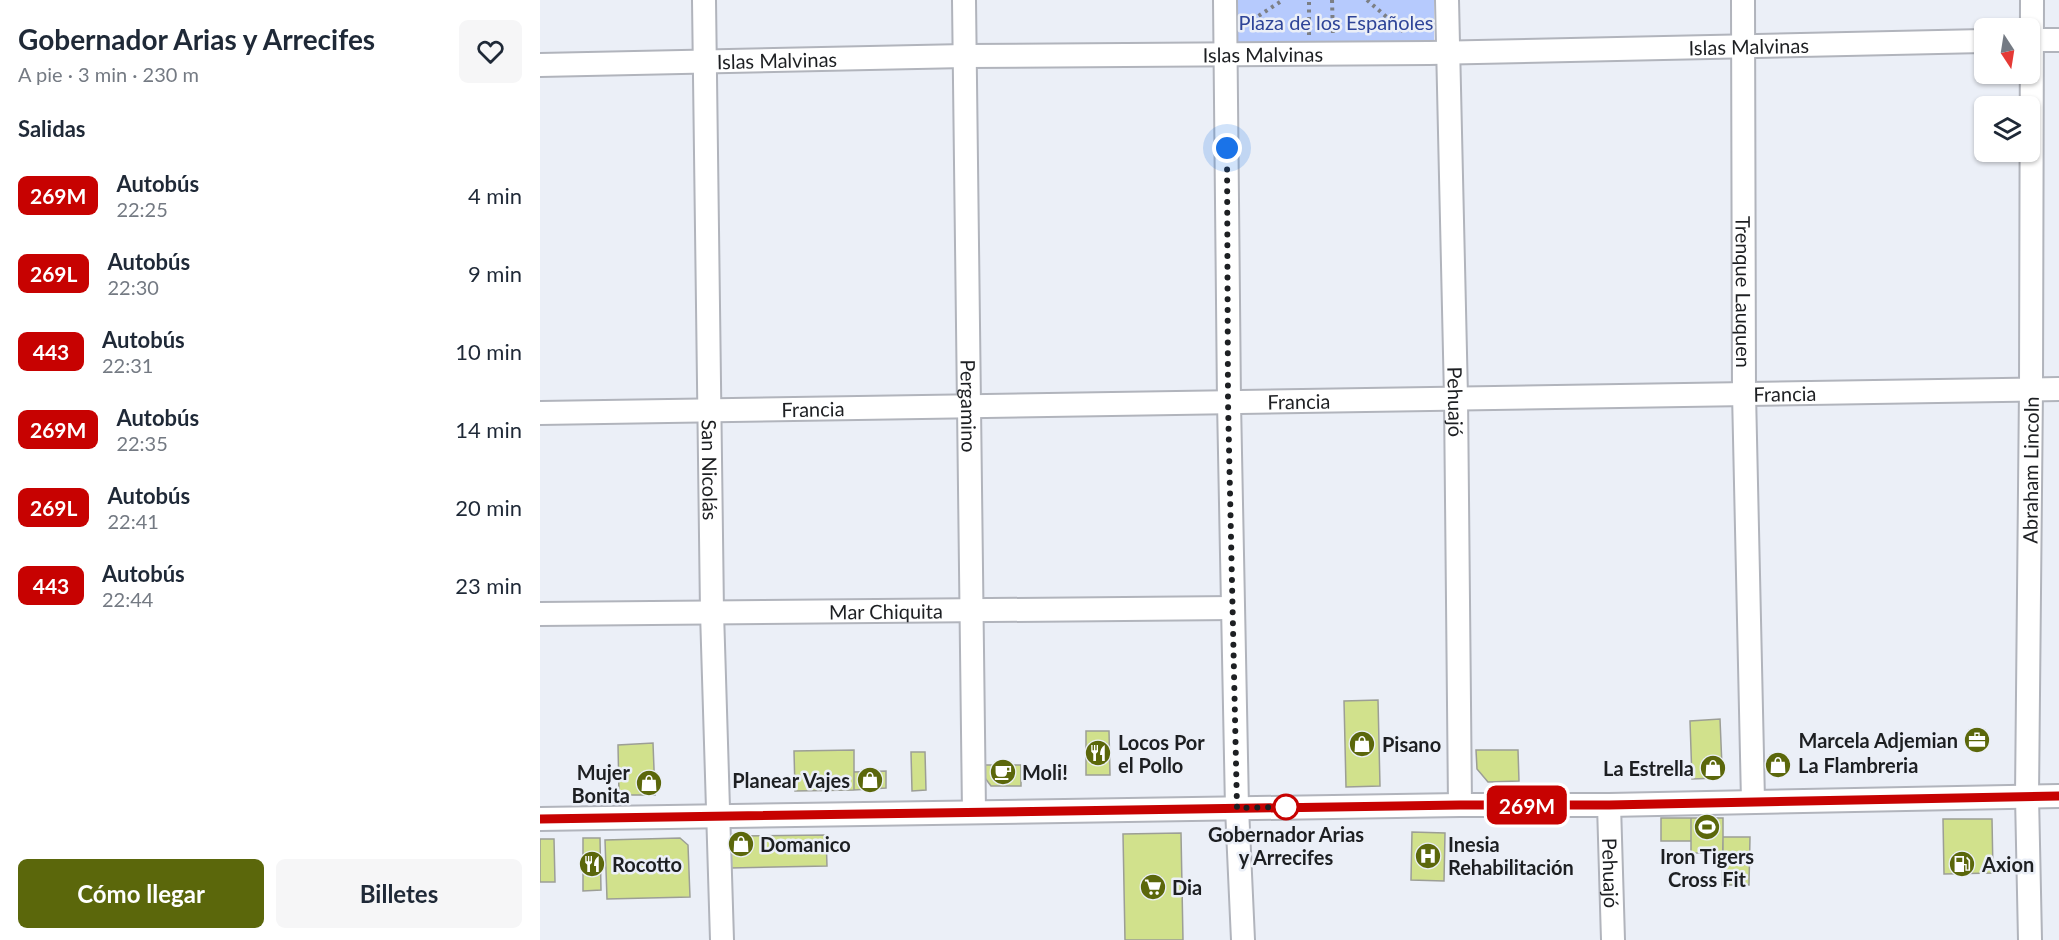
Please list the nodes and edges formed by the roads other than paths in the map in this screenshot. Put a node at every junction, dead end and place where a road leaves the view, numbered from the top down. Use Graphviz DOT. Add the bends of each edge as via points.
graph roads {
  1 [pos="704,0"];
  2 [pos="964,0"];
  3 [pos="1225,0"];
  4 [pos="1447,0"];
  5 [pos="1743,0"];
  6 [pos="2032,0"];
  7 [pos="2032,18"];
  8 [pos="2040,40"];
  9 [pos="2059,40"];
  10 [pos="1974,41"];
  11 [pos="1226,46"];
  12 [pos="1743,46"];
  13 [pos="1438,53"];
  14 [pos="965,56"];
  15 [pos="705,62"];
  16 [pos="540,65"];
  17 [pos="2031,84"];
  18 [pos="2031,389"];
  19 [pos="2059,389"];
  20 [pos="1744,393"];
  21 [pos="1456,397"];
  22 [pos="1228,402"];
  23 [pos="967,407"];
  24 [pos="709,412"];
  25 [pos="540,414"];
  26 [pos="1233,608"];
  27 [pos="970,611"];
  28 [pos="712,612"];
  29 [pos="540,614"];
  30 [pos="2027,796"];
  31 [pos="2059,796"];
  32 [pos="1753,801"];
  33 [pos="1460,805"];
  34 [pos="1609,805"];
  35 [pos="1237,808"];
  36 [pos="974,812"];
  37 [pos="719,816"];
  38 [pos="540,819"];
  39 [pos="722,940"];
  40 [pos="1243,940"];
  41 [pos="1613,940"];
  42 [pos="2030,940"];
  1 -- 15 [label="street, San Nicolás"];
  2 -- 14 [label="street, Pergamino"];
  3 -- 11 [label="street"];
  4 -- 13 [label="street, Pehuajó"];
  5 -- 12 [label="street, Trenque Lauquen"];
  6 -- 7 [label="street, Abraham Lincoln"];
  8 -- 9 [label="street"];
  10 -- 12 [label="street, Islas Malvinas"];
  11 -- 13 [label="street, Islas Malvinas" via="1309,54"];
  11 -- 14 [label="street, Islas Malvinas"];
  11 -- 22 [label="street"];
  12 -- 13 [label="street, Islas Malvinas"];
  12 -- 20 [label="street, Trenque Lauquen"];
  13 -- 21 [label="street, Pehuajó"];
  14 -- 15 [label="street, Islas Malvinas"];
  14 -- 23 [label="street, Pergamino"];
  15 -- 16 [label="street, Islas Malvinas"];
  15 -- 24 [label="street, San Nicolás"];
  17 -- 18 [label="street, Abraham Lincoln"];
  18 -- 19 [label="street, Francia"];
  18 -- 20 [label="street, Francia"];
  18 -- 30 [label="street, Abraham Lincoln"];
  20 -- 21 [label="street, Francia"];
  20 -- 32 [label="street, Trenque Lauquen"];
  21 -- 22 [label="street, Francia"];
  21 -- 33 [label="street, Pehuajó"];
  22 -- 23 [label="street, Francia"];
  22 -- 26 [label="street"];
  23 -- 24 [label="street, Francia"];
  23 -- 27 [label="street, Pergamino"];
  24 -- 25 [label="street, Francia"];
  24 -- 28 [label="street, San Nicolás"];
  26 -- 27 [label="street, Mar Chiquita"];
  26 -- 35 [label="street"];
  27 -- 28 [label="street, Mar Chiquita"];
  27 -- 36 [label="street, Pergamino"];
  28 -- 29 [label="street, Mar Chiquita"];
  28 -- 37 [label="street, San Nicolás"];
  30 -- 31 [label="street"];
  30 -- 32 [label="street"];
  30 -- 42 [label="street, Abraham Lincoln"];
  32 -- 34 [label="street"];
  33 -- 34 [label="street"];
  33 -- 35 [label="street"];
  34 -- 41 [label="street, Pehuajó"];
  35 -- 36 [label="street"];
  35 -- 40 [label="street"];
  36 -- 37 [label="street"];
  37 -- 38 [label="street"];
  37 -- 39 [label="street, San Nicolás"];
}
